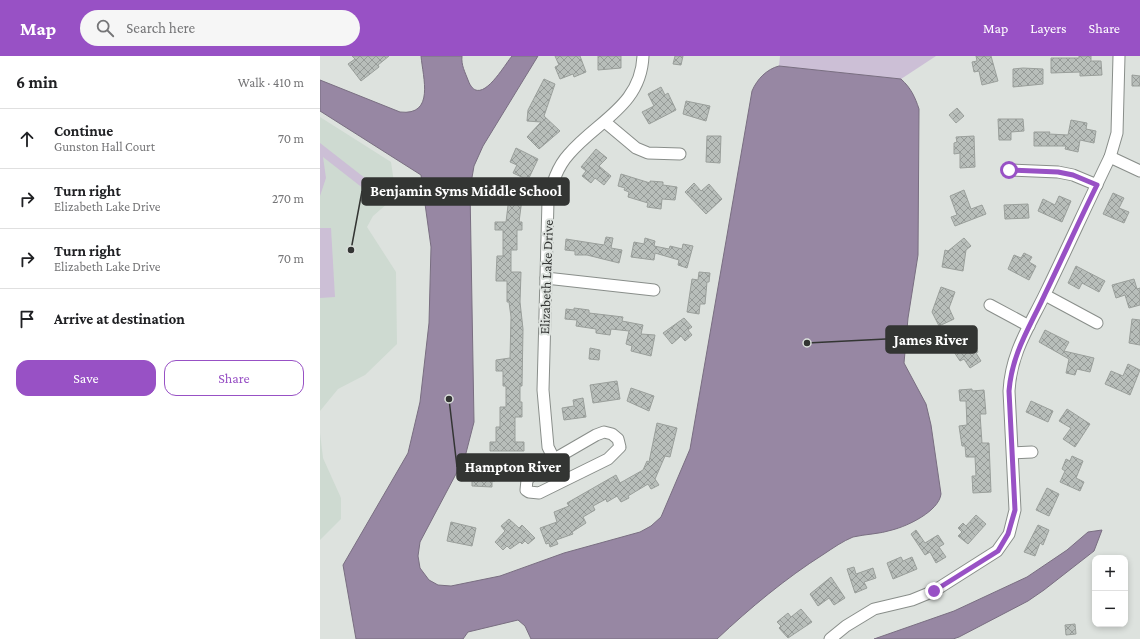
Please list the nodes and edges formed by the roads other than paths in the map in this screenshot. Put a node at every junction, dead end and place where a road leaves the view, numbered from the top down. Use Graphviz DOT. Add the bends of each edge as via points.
graph roads {
  1 [pos="643,56"];
  2 [pos="1119,56"];
  3 [pos="605,122"];
  4 [pos="680,154"];
  5 [pos="1110,157"];
  6 [pos="1009,170"];
  7 [pos="1140,170"];
  8 [pos="1097,185"];
  9 [pos="546,278"];
  10 [pos="654,290"];
  11 [pos="1045,295"];
  12 [pos="990,305"];
  13 [pos="1097,323"];
  14 [pos="1028,326"];
  15 [pos="1032,452"];
  16 [pos="1013,453"];
  17 [pos="554,459"];
  18 [pos="830,639"];
  1 -- 3 [label="street, Elizabeth Lake Drive" via="639,81 627,100"];
  2 -- 5 [label="street" via="1116,133"];
  3 -- 4 [label="street" via="636,148 648,153"];
  3 -- 9 [label="street, Elizabeth Lake Drive" via="569,153 552,184 548,201"];
  5 -- 7 [label="street"];
  5 -- 8 [label="street"];
  6 -- 8 [label="street" via="1058,172"];
  8 -- 11 [label="street"];
  9 -- 10 [label="street"];
  9 -- 17 [label="street, Elizabeth Lake Drive" via="543,390 548,447"];
  11 -- 13 [label="street"];
  11 -- 14 [label="street"];
  12 -- 14 [label="street"];
  14 -- 16 [label="street" via="1010,372"];
  15 -- 16 [label="street"];
  16 -- 18 [label="street" via="1015,510 1008,534 998,551 934,591 912,600 874,609"];
  17 -- 17 [label="street" via="604,432 618,439 620,447 608,459 538,494 526,490 527,480 531,475"];
}
